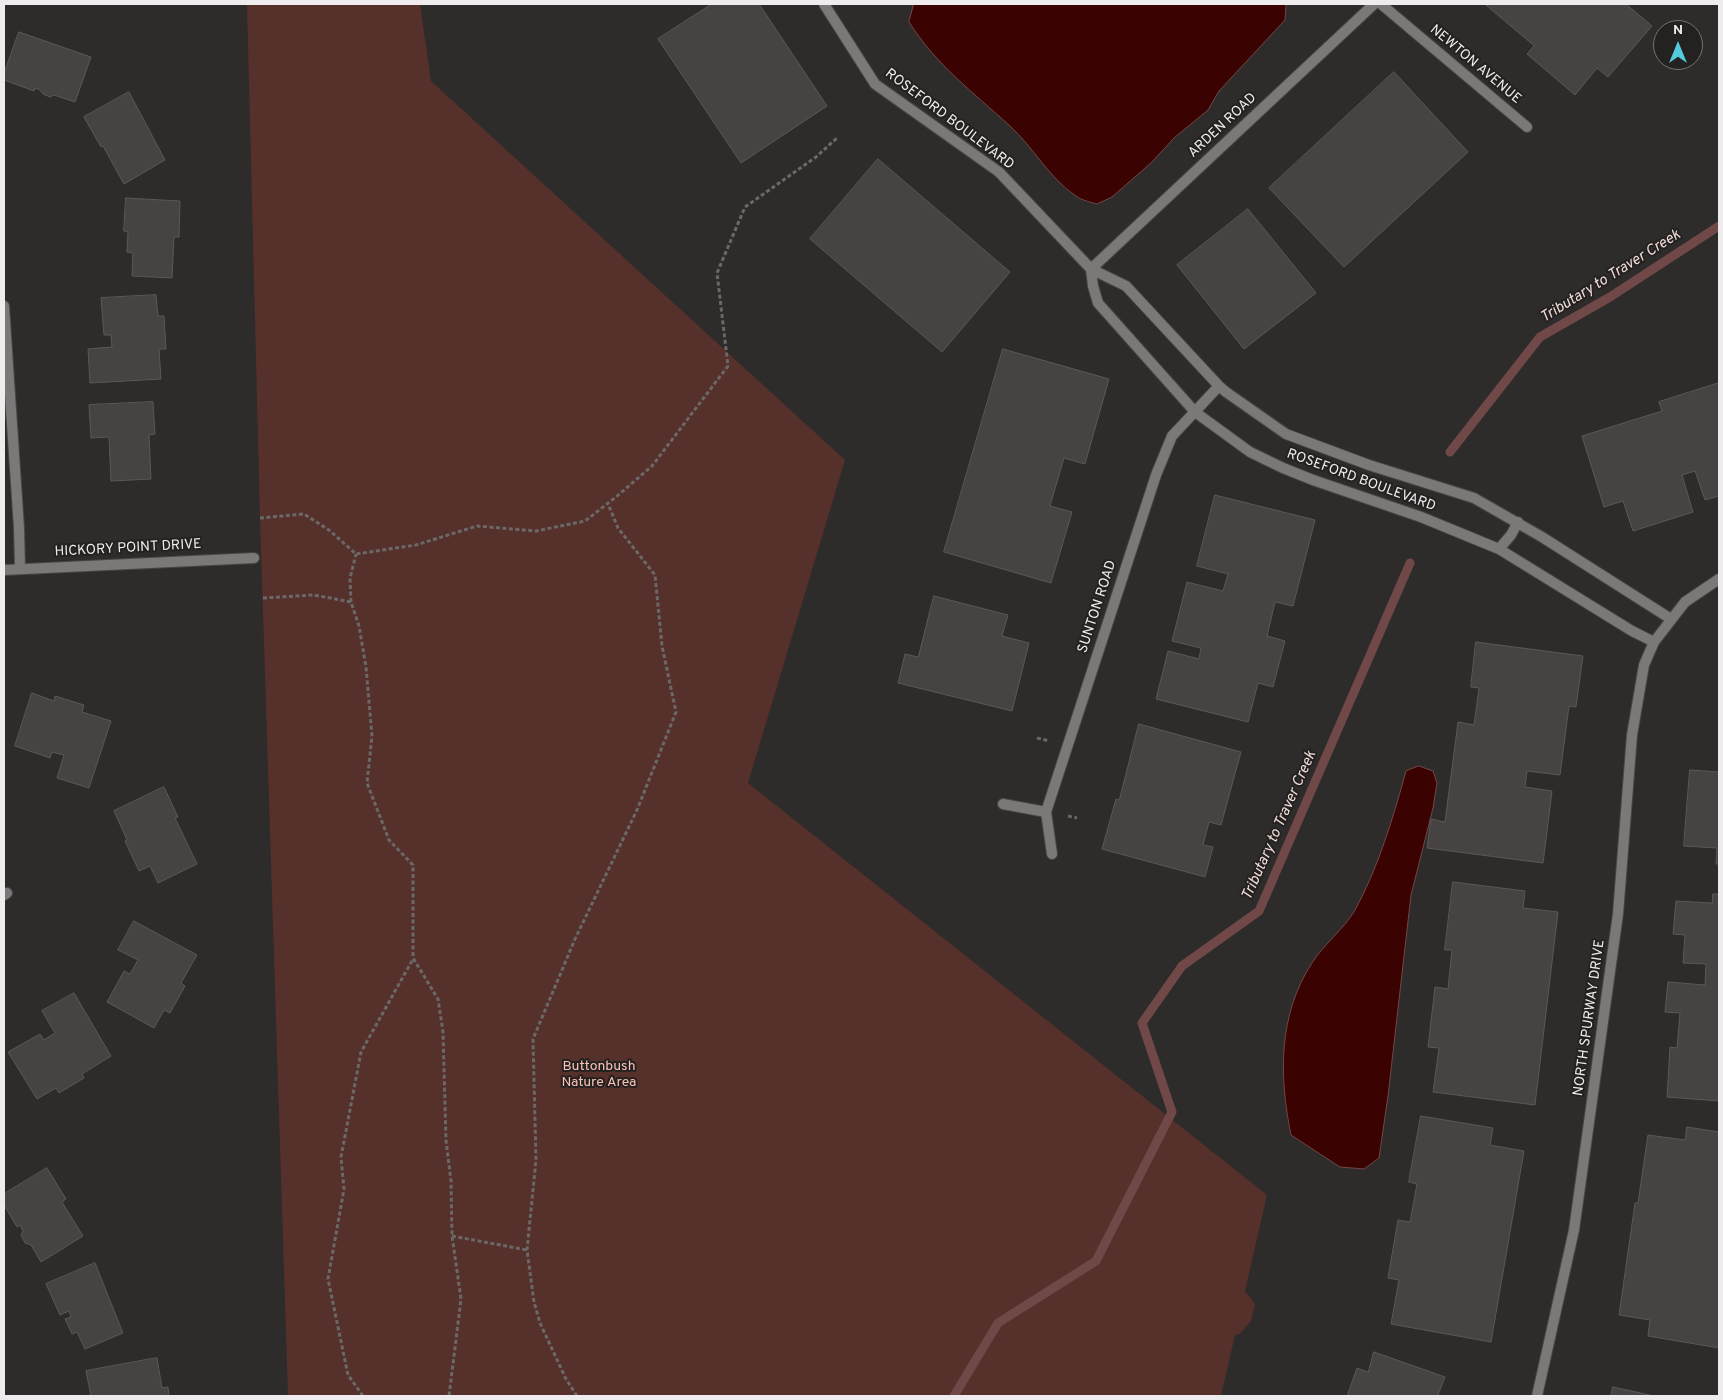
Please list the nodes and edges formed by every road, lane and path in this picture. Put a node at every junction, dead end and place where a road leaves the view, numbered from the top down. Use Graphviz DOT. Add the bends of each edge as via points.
graph roads {
  1 [pos="824,4"];
  2 [pos="1374,4"];
  3 [pos="1381,4"];
  4 [pos="1527,127"];
  5 [pos="838,137"];
  6 [pos="1091,269"];
  7 [pos="4,306"];
  8 [pos="1219,386"];
  9 [pos="1195,412"];
  10 [pos="608,504"];
  11 [pos="260,518"];
  12 [pos="1518,522"];
  13 [pos="1499,549"];
  14 [pos="356,554"];
  15 [pos="254,558"];
  16 [pos="20,568"];
  17 [pos="4,570"];
  18 [pos="1719,578"];
  19 [pos="263,598"];
  20 [pos="351,602"];
  21 [pos="1671,619"];
  22 [pos="1654,642"];
  23 [pos="1003,804"];
  24 [pos="1046,812"];
  25 [pos="1052,854"];
  26 [pos="413,958"];
  27 [pos="452,1236"];
  28 [pos="527,1250"];
  29 [pos="363,1396"];
  30 [pos="449,1396"];
  31 [pos="577,1396"];
  32 [pos="1537,1396"];
  1 -- 6 [label="street, ROSEFORD BOULEVARD" via="875,84 999,172"];
  2 -- 6 [label="street, ARDEN ROAD"];
  3 -- 4 [label="street, NEWTON AVENUE"];
  5 -- 10 [label="path" via="816,157 745,207 717,274 728,366 652,466"];
  6 -- 8 [label="street, ROSEFORD BOULEVARD" via="1126,286"];
  6 -- 9 [label="street, ROSEFORD BOULEVARD" via="1098,303"];
  7 -- 16 [label="street"];
  8 -- 9 [label="street, SUNTON ROAD"];
  8 -- 12 [label="street, ROSEFORD BOULEVARD" via="1286,434 1369,465 1474,498"];
  9 -- 13 [label="street, ROSEFORD BOULEVARD" via="1250,452 1282,468 1421,517"];
  9 -- 24 [label="street, SUNTON ROAD" via="1172,436 1156,475"];
  10 -- 14 [label="path" via="584,521 536,531 477,526 416,545"];
  10 -- 28 [label="path" via="618,528 654,575 662,646 676,712 637,810 575,939 533,1039 536,1160"];
  11 -- 14 [label="path" via="304,514 329,530"];
  12 -- 13 [label="street"];
  12 -- 21 [label="street, ROSEFORD BOULEVARD"];
  13 -- 22 [label="street, ROSEFORD BOULEVARD"];
  14 -- 20 [label="path" via="350,578"];
  15 -- 16 [label="street, HICKORY POINT DRIVE"];
  16 -- 17 [label="street, HICKORY POINT DRIVE"];
  18 -- 21 [label="street, NORTH SPURWAY DRIVE" via="1685,602"];
  19 -- 20 [label="path" via="314,595"];
  20 -- 26 [label="path" via="366,667 372,736 367,783 389,840 413,864"];
  21 -- 22 [label="street, NORTH SPURWAY DRIVE"];
  22 -- 32 [label="street, NORTH SPURWAY DRIVE" via="1644,665 1632,735 1618,914 1574,1230"];
  23 -- 24 [label="street"];
  24 -- 25 [label="street, SUNTON ROAD"];
  26 -- 27 [label="path" via="438,999 443,1032"];
  26 -- 29 [label="path" via="361,1052 341,1157 344,1189 328,1279 348,1375"];
  27 -- 28 [label="path"];
  27 -- 30 [label="path" via="461,1298"];
  28 -- 31 [label="path" via="540,1323"];
}
